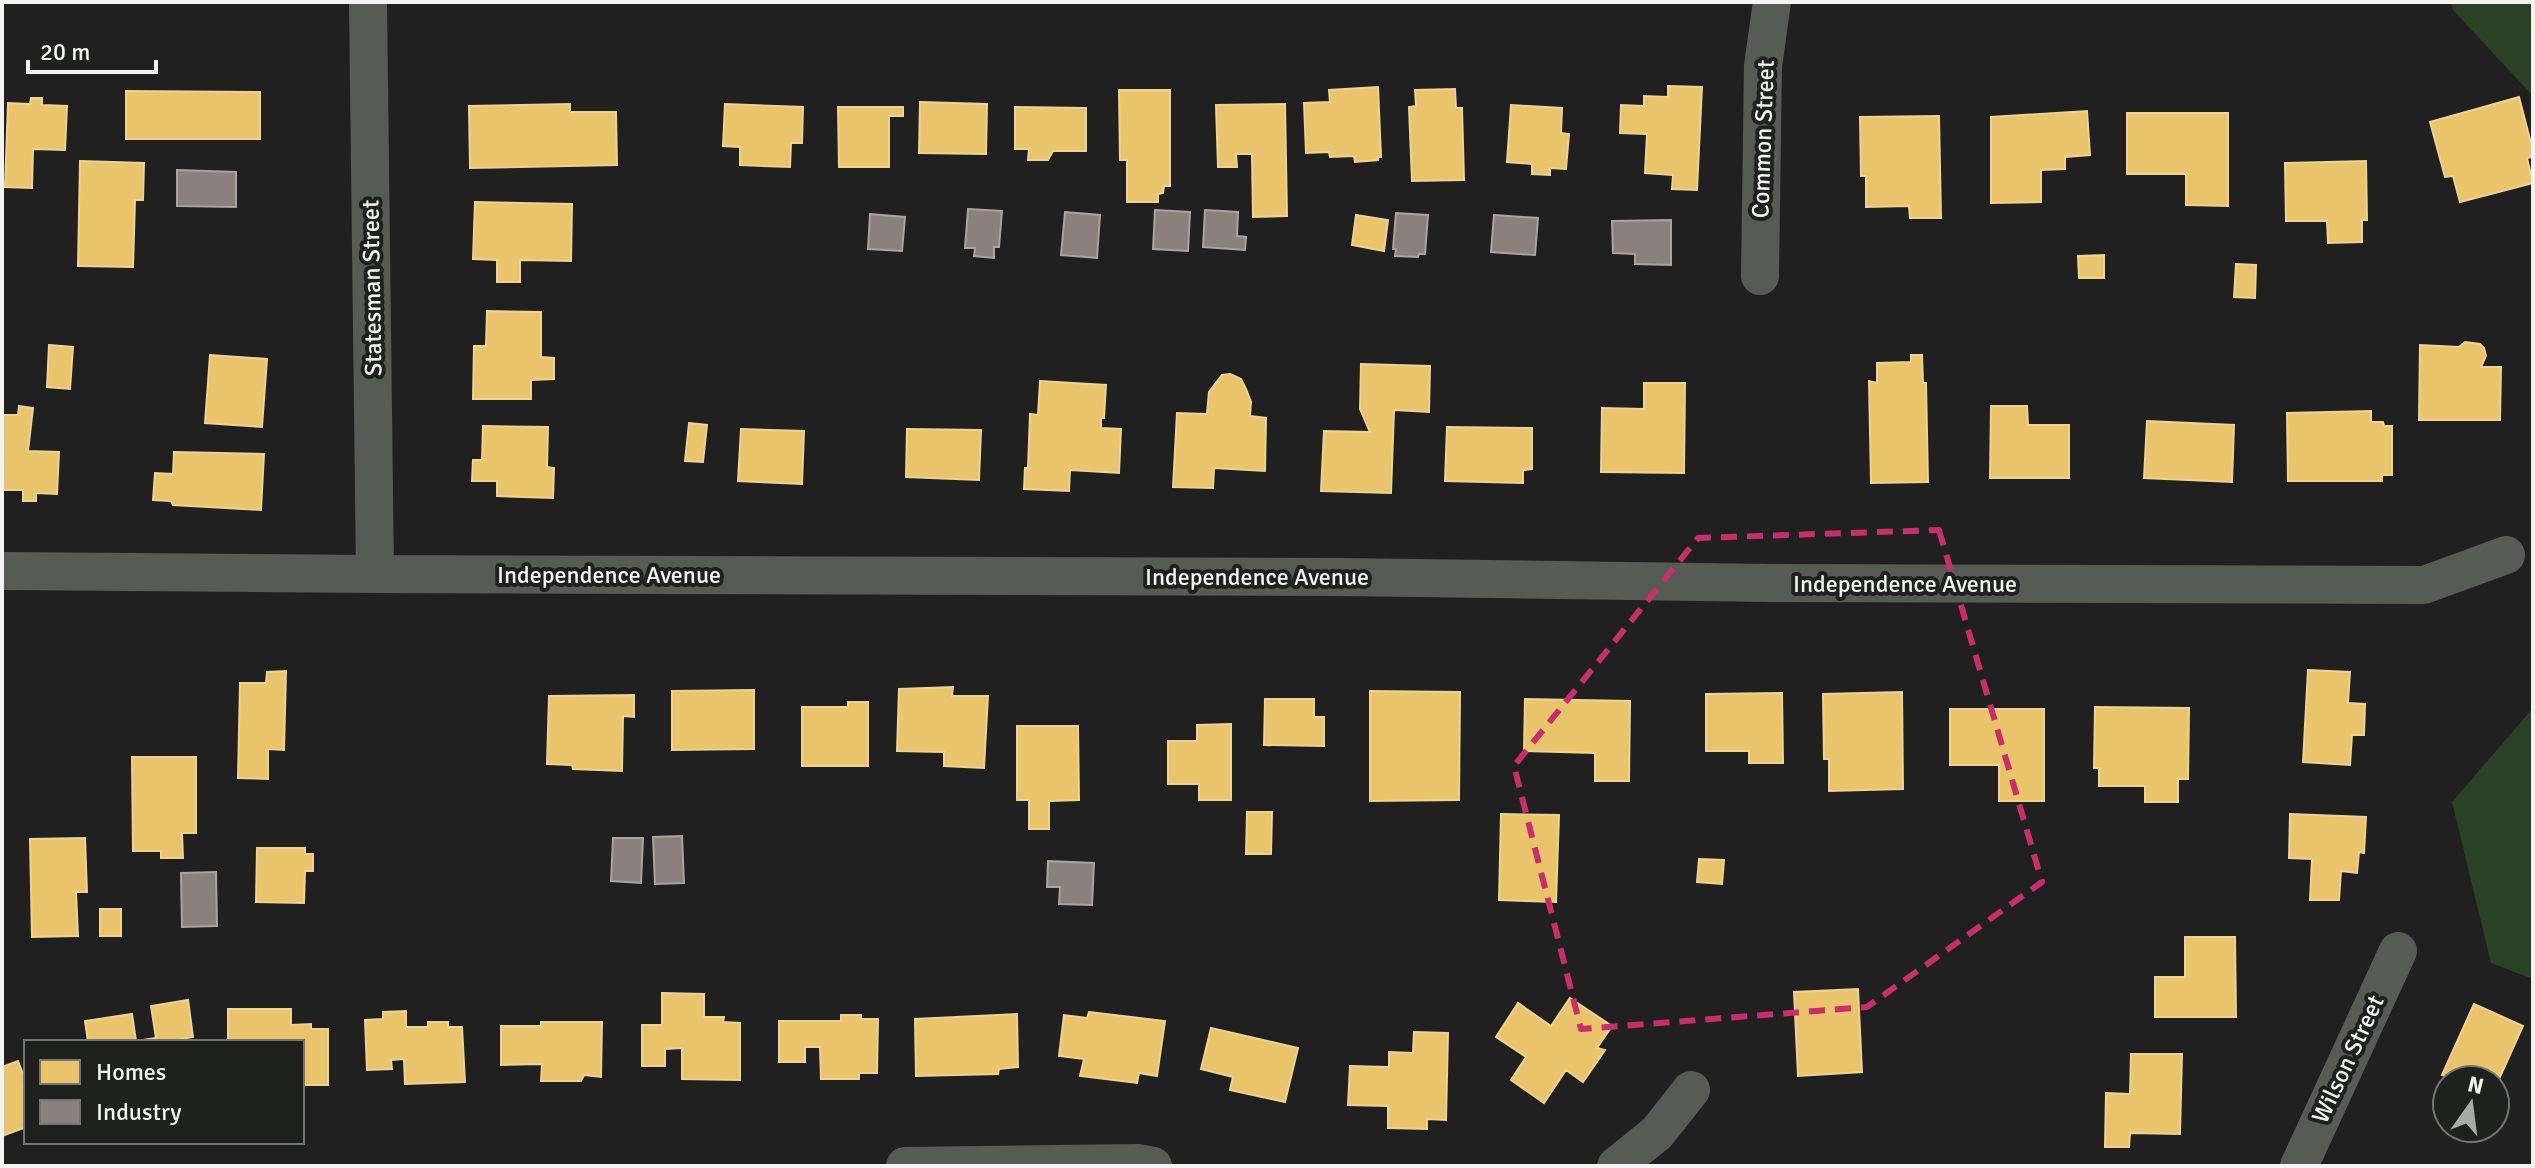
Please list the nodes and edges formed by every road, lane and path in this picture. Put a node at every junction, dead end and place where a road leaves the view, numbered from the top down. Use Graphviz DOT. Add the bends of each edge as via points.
graph roads {
  1 [pos="368,2"];
  2 [pos="1772,2"];
  3 [pos="1760,276"];
  4 [pos="2506,555"];
  5 [pos="2,571"];
  6 [pos="375,574"];
  7 [pos="2398,951"];
  8 [pos="1691,1090"];
  9 [pos="905,1166"];
  10 [pos="1153,1166"];
  11 [pos="1616,1166"];
  12 [pos="2299,1166"];
  1 -- 6 [label="street, Statesman Street"];
  2 -- 3 [label="street, Common Street" via="1763,66"];
  4 -- 6 [label="street, Independence Avenue" via="2424,585"];
  5 -- 6 [label="street, Independence Avenue"];
  7 -- 12 [label="street, Wilson Street"];
  8 -- 11 [label="street" via="1657,1133"];
  9 -- 10 [label="street"];
}
